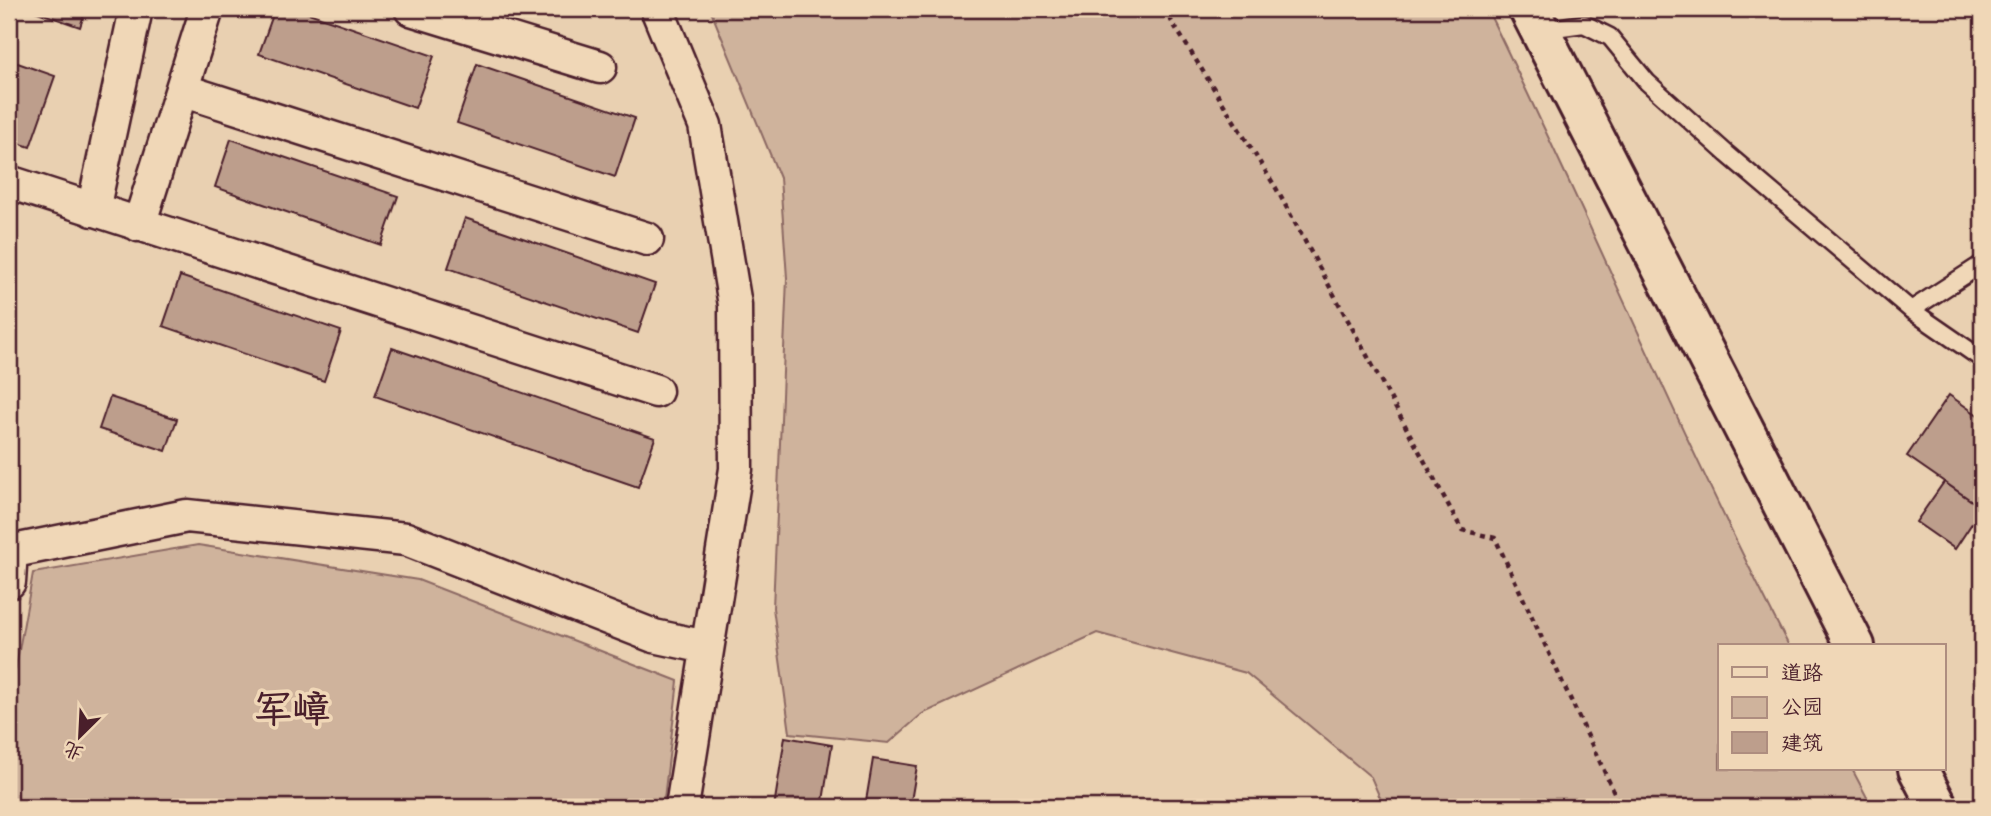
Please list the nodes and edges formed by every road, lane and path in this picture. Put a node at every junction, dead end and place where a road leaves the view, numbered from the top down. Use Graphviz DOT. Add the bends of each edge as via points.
graph roads {
  1 [pos="136,9"];
  2 [pos="207,9"];
  3 [pos="411,9"];
  4 [pos="657,9"];
  5 [pos="1164,9"];
  6 [pos="1535,20"];
  7 [pos="600,67"];
  8 [pos="181,90"];
  9 [pos="9,182"];
  10 [pos="93,210"];
  11 [pos="139,225"];
  12 [pos="647,239"];
  13 [pos="1982,264"];
  14 [pos="1911,310"];
  15 [pos="1982,359"];
  16 [pos="656,391"];
  17 [pos="10,562"];
  18 [pos="1855,644"];
  19 [pos="706,647"];
  20 [pos="1919,770"];
  21 [pos="682,807"];
  22 [pos="1621,807"];
  23 [pos="1938,807"];
  1 -- 10 [label="street"];
  2 -- 8 [label="street"];
  3 -- 7 [label="street"];
  4 -- 19 [label="street" via="705,124 735,305 736,469"];
  5 -- 22 [label="path" via="1276,188 1462,530 1495,538"];
  6 -- 14 [label="lane" via="1584,24 1610,37 1657,91"];
  6 -- 18 [label="street"];
  8 -- 11 [label="street"];
  8 -- 12 [label="street"];
  9 -- 10 [label="street"];
  10 -- 11 [label="street"];
  11 -- 16 [label="street"];
  13 -- 14 [label="lane"];
  14 -- 15 [label="lane"];
  17 -- 19 [label="street" via="187,516 406,539 654,636"];
  19 -- 21 [label="street"];
  20 -- 23 [label="street"];
}
